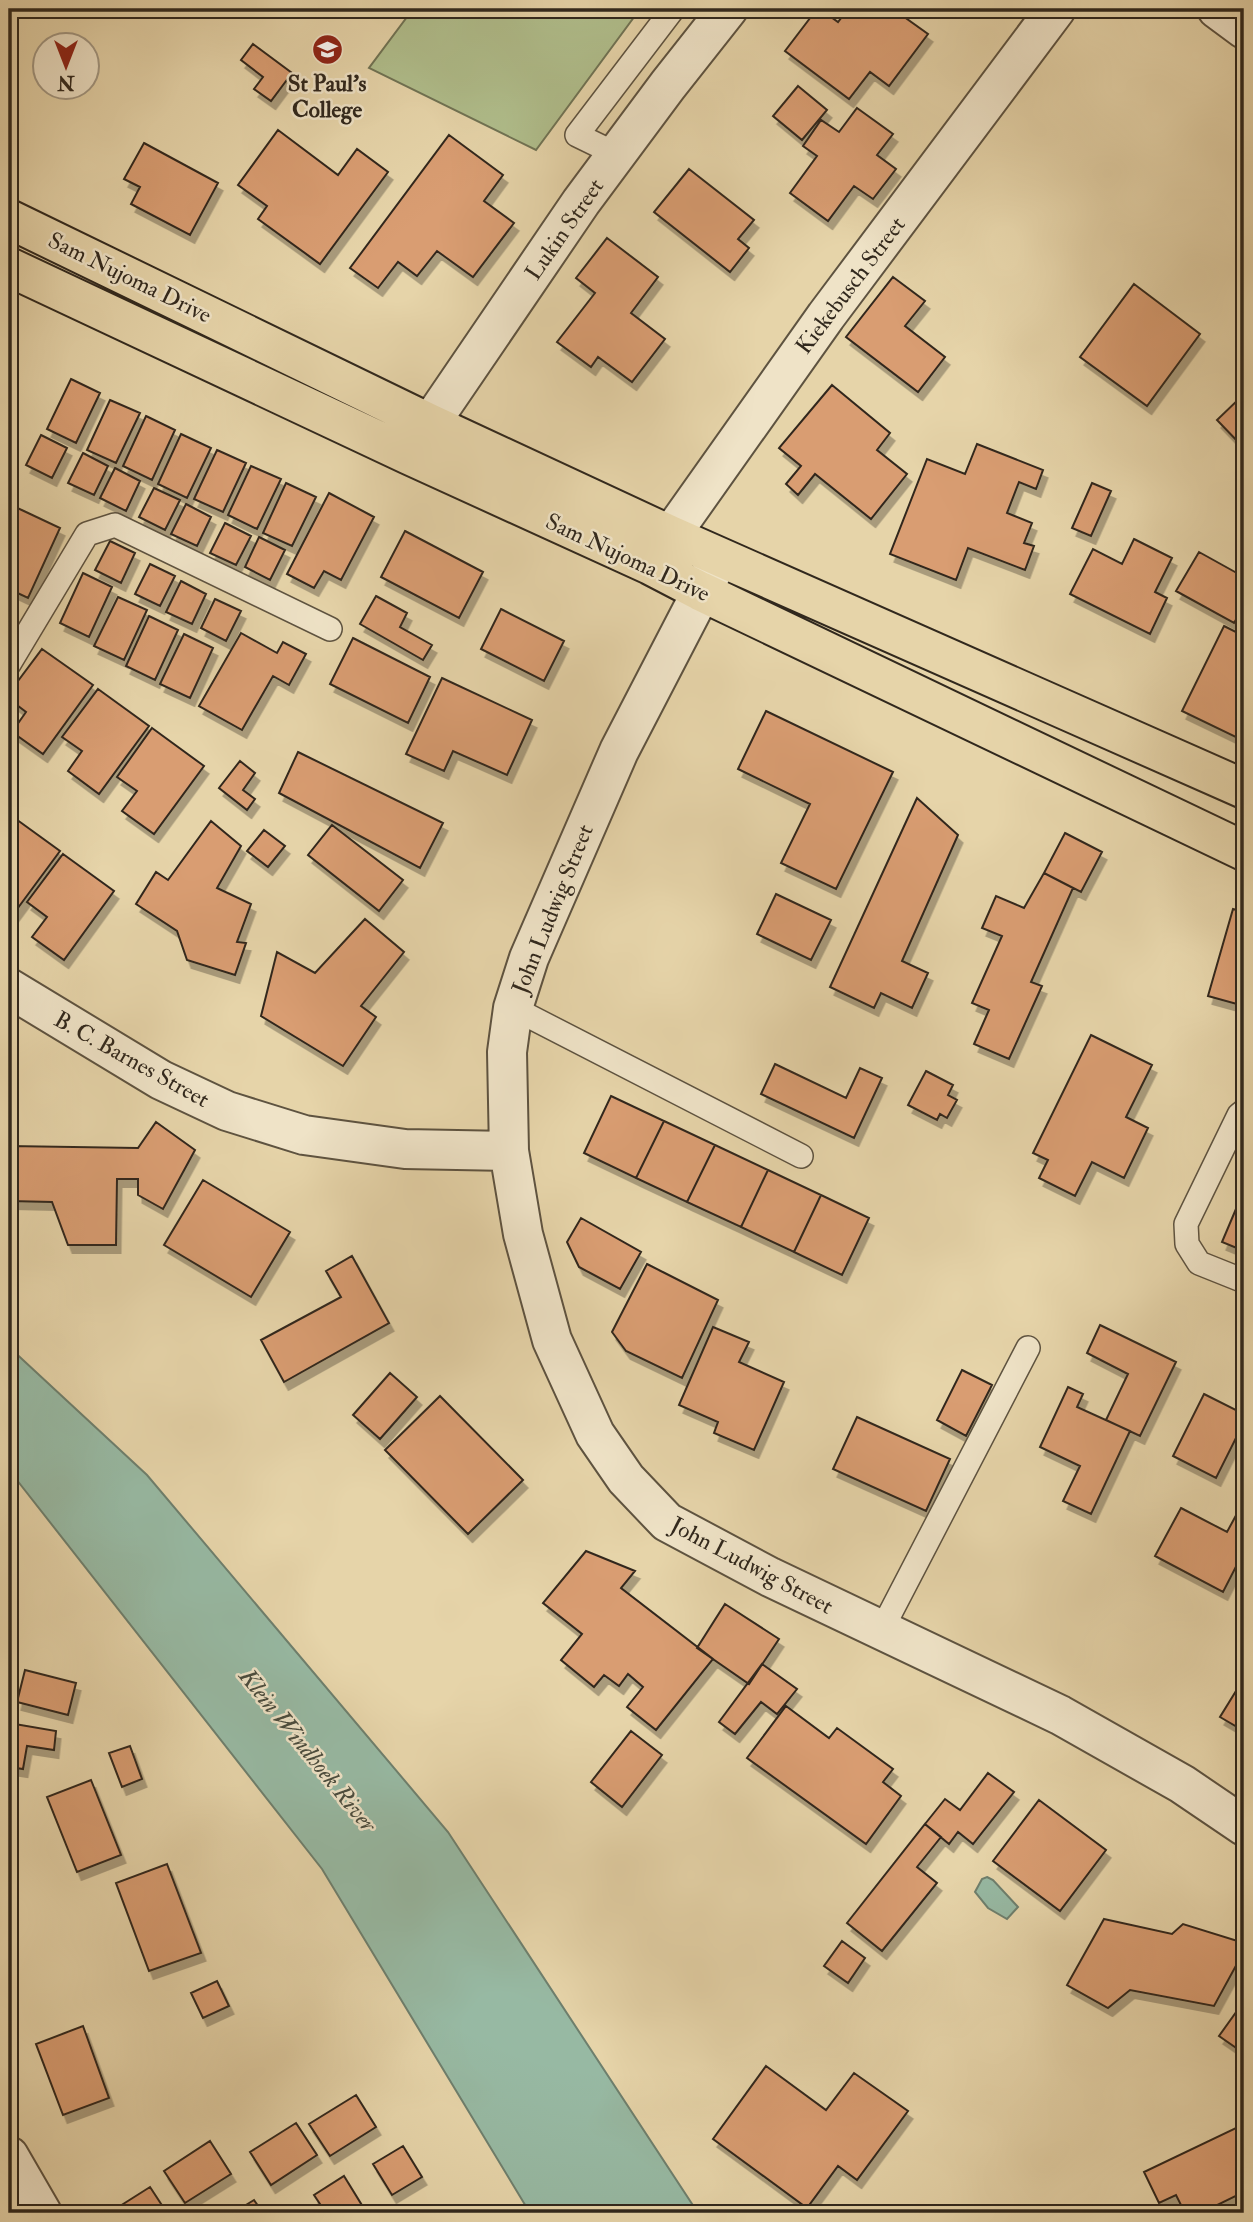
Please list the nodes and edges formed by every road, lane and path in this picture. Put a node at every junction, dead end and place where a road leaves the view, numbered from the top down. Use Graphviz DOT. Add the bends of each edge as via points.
graph roads {
  1 [pos="673,9"];
  2 [pos="728,9"];
  3 [pos="1056,9"];
  4 [pos="1217,9"];
  5 [pos="1244,29"];
  6 [pos="616,154"];
  7 [pos="9,219"];
  8 [pos="9,267"];
  9 [pos="429,423"];
  10 [pos="409,455"];
  11 [pos="660,550"];
  12 [pos="719,557"];
  13 [pos="701,591"];
  14 [pos="330,629"];
  15 [pos="9,664"];
  16 [pos="1244,789"];
  17 [pos="1244,851"];
  18 [pos="9,988"];
  19 [pos="513,1008"];
  20 [pos="1244,1111"];
  21 [pos="509,1150"];
  22 [pos="801,1156"];
  23 [pos="1244,1281"];
  24 [pos="1028,1348"];
  25 [pos="881,1631"];
  26 [pos="1244,1826"];
  27 [pos="9,2156"];
  28 [pos="42,2213"];
  1 -- 6 [label="lane" via="577,135"];
  2 -- 6 [label="street, Lukin Street"];
  3 -- 11 [label="street, Kiekebusch Street" via="826,316"];
  4 -- 5 [label="street"];
  6 -- 9 [label="street, Lukin Street"];
  7 -- 9 [label="highway, Sam Nujoma Drive"];
  8 -- 10 [label="highway, Sam Nujoma Drive"];
  9 -- 10 [label="street, Lukin Street"];
  9 -- 11 [label="highway, Sam Nujoma Drive"];
  10 -- 11 [label="highway, Sam Nujoma Drive"];
  11 -- 12 [label="highway, Sam Nujoma Drive"];
  11 -- 13 [label="highway, Sam Nujoma Drive"];
  12 -- 13 [label="street, John Ludwig Street"];
  12 -- 16 [label="highway, Sam Nujoma Drive"];
  13 -- 17 [label="highway, Sam Nujoma Drive"];
  13 -- 19 [label="street, John Ludwig Street" via="619,751 529,958"];
  14 -- 15 [label="lane" via="115,525 87,534"];
  18 -- 21 [label="street, B. C. Barnes Street" via="161,1080 227,1111 316,1137 405,1149"];
  19 -- 21 [label="street, John Ludwig Street" via="507,1052"];
  19 -- 22 [label="lane"];
  20 -- 23 [label="lane" via="1186,1224 1187,1244 1199,1263"];
  21 -- 25 [label="street, John Ludwig Street" via="523,1234 552,1340 595,1434 626,1479 667,1522"];
  24 -- 25 [label="lane"];
  25 -- 26 [label="street, John Ludwig Street" via="1060,1715 1182,1784"];
  27 -- 28 [label="street"];
}
